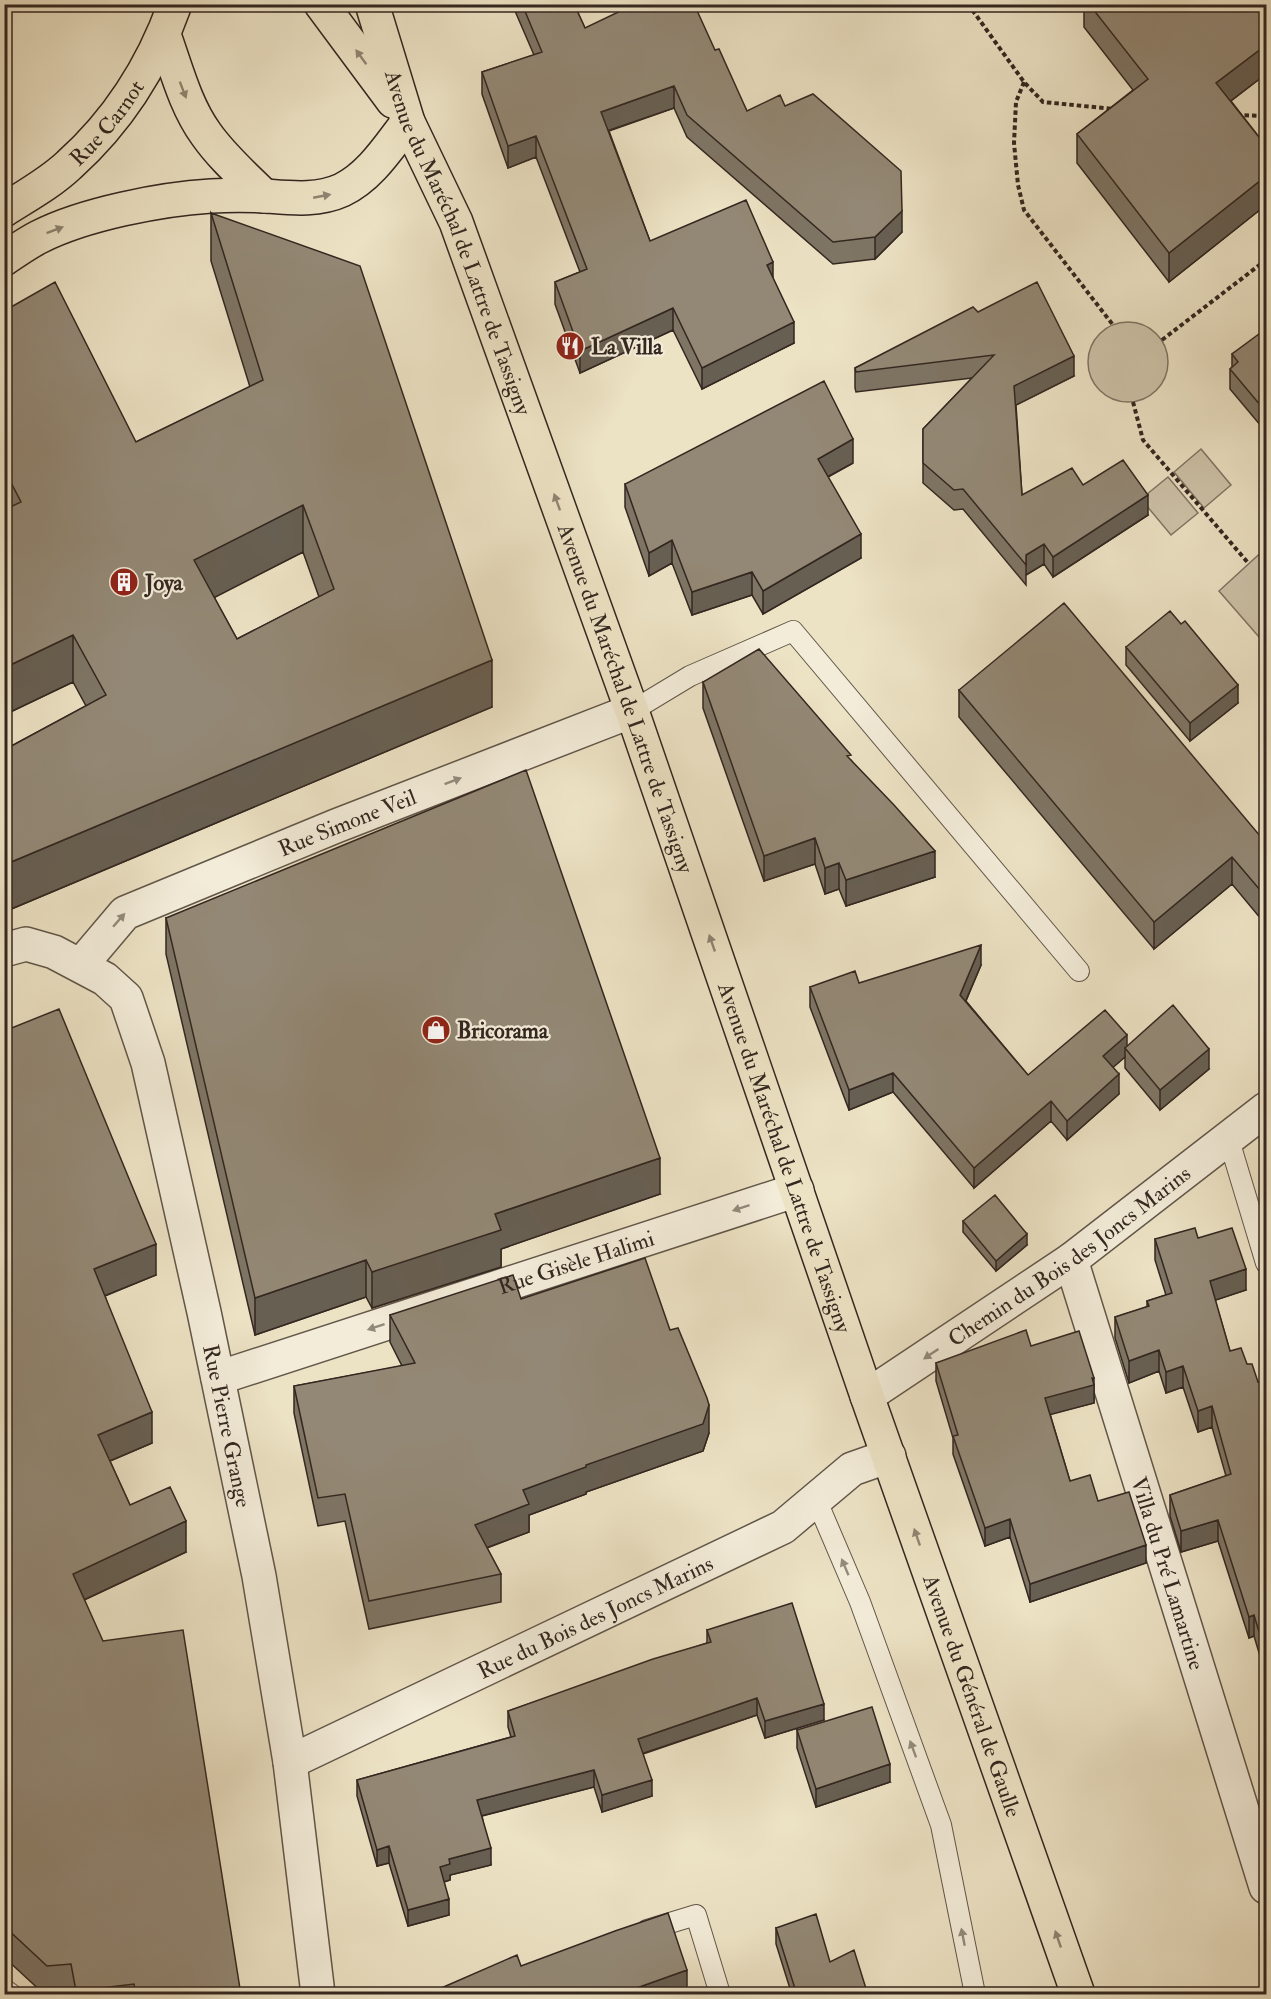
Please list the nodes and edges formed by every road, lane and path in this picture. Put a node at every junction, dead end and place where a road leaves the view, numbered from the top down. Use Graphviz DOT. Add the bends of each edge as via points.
graph roads {
  1 [pos="175,4"];
  2 [pos="321,4"];
  3 [pos="968,4"];
  4 [pos="372,5"];
  5 [pos="164,35"];
  6 [pos="1024,82"];
  7 [pos="1114,109"];
  8 [pos="1232,115"];
  9 [pos="1266,116"];
  10 [pos="408,122"];
  11 [pos="264,196"];
  12 [pos="4,210"];
  13 [pos="4,259"];
  14 [pos="1266,260"];
  15 [pos="1113,325"];
  16 [pos="1162,340"];
  17 [pos="1133,402"];
  18 [pos="1249,564"];
  19 [pos="632,711"];
  20 [pos="4,950"];
  21 [pos="81,965"];
  22 [pos="1079,971"];
  23 [pos="1266,1109"];
  24 [pos="1228,1137"];
  25 [pos="797,1190"];
  26 [pos="1071,1260"];
  27 [pos="1266,1263"];
  28 [pos="218,1378"];
  29 [pos="867,1396"];
  30 [pos="889,1456"];
  31 [pos="816,1499"];
  32 [pos="290,1762"];
  33 [pos="1266,1887"];
  34 [pos="628,1936"];
  35 [pos="4,1989"];
  36 [pos="10,1995"];
  37 [pos="318,1995"];
  38 [pos="720,1995"];
  39 [pos="975,1995"];
  40 [pos="1078,1995"];
  1 -- 5 [label="main road, Rue Carnot"];
  10 -- 2 [label="main road, one-way"];
  3 -- 6 [label="path"];
  4 -- 10 [label="main road, Avenue du Maréchal de Lattre de Tassigny"];
  5 -- 11 [label="main road, one-way" via="185,95 205,132"];
  5 -- 12 [label="main road, Rue Carnot" via="126,103 99,136 68,166"];
  6 -- 7 [label="path" via="1043,102"];
  6 -- 15 [label="path" via="1016,102 1014,143 1017,185 1024,210"];
  8 -- 9 [label="path"];
  11 -- 10 [label="main road, one-way" via="323,197 350,185 372,168"];
  19 -- 10 [label="main road, Avenue du Maréchal de Lattre de Tassigny, one-way" via="456,222"];
  13 -- 11 [label="main road, one-way" via="52,231 99,216 168,200"];
  14 -- 16 [label="path"];
  17 -- 18 [label="path" via="1143,440"];
  21 -- 19 [label="street, Rue Simone Veil, one-way" via="125,913"];
  19 -- 22 [label="lane" via="690,676 793,631"];
  25 -- 19 [label="main road, Avenue du Maréchal de Lattre de Tassigny, one-way"];
  20 -- 21 [label="street, Rue Pierre Grange" via="26,944"];
  21 -- 28 [label="street, Rue Pierre Grange" via="126,998 148,1063"];
  23 -- 24 [label="street, Chemin du Bois des Joncs Marins"];
  24 -- 26 [label="street, Chemin du Bois des Joncs Marins"];
  24 -- 27 [label="lane"];
  25 -- 28 [label="street, Rue Gisèle Halimi, one-way"];
  25 -- 29 [label="main road, Avenue du Maréchal de Lattre de Tassigny"];
  26 -- 29 [label="street, Chemin du Bois des Joncs Marins, one-way"];
  26 -- 33 [label="street, Villa du Pré Lamartine"];
  28 -- 32 [label="street, Rue Pierre Grange" via="260,1576"];
  29 -- 30 [label="main road, Avenue du Général de Gaulle"];
  30 -- 31 [label="street, Rue du Bois des Joncs Marins" via="852,1469"];
  40 -- 30 [label="main road, Avenue du Général de Gaulle, one-way"];
  31 -- 32 [label="street, Rue du Bois des Joncs Marins" via="783,1527"];
  39 -- 31 [label="lane, one-way" via="941,1826 860,1602"];
  32 -- 37 [label="street, Rue Pierre Grange"];
  34 -- 38 [label="lane" via="696,1915"];
  35 -- 36 [label="lane"];
}
